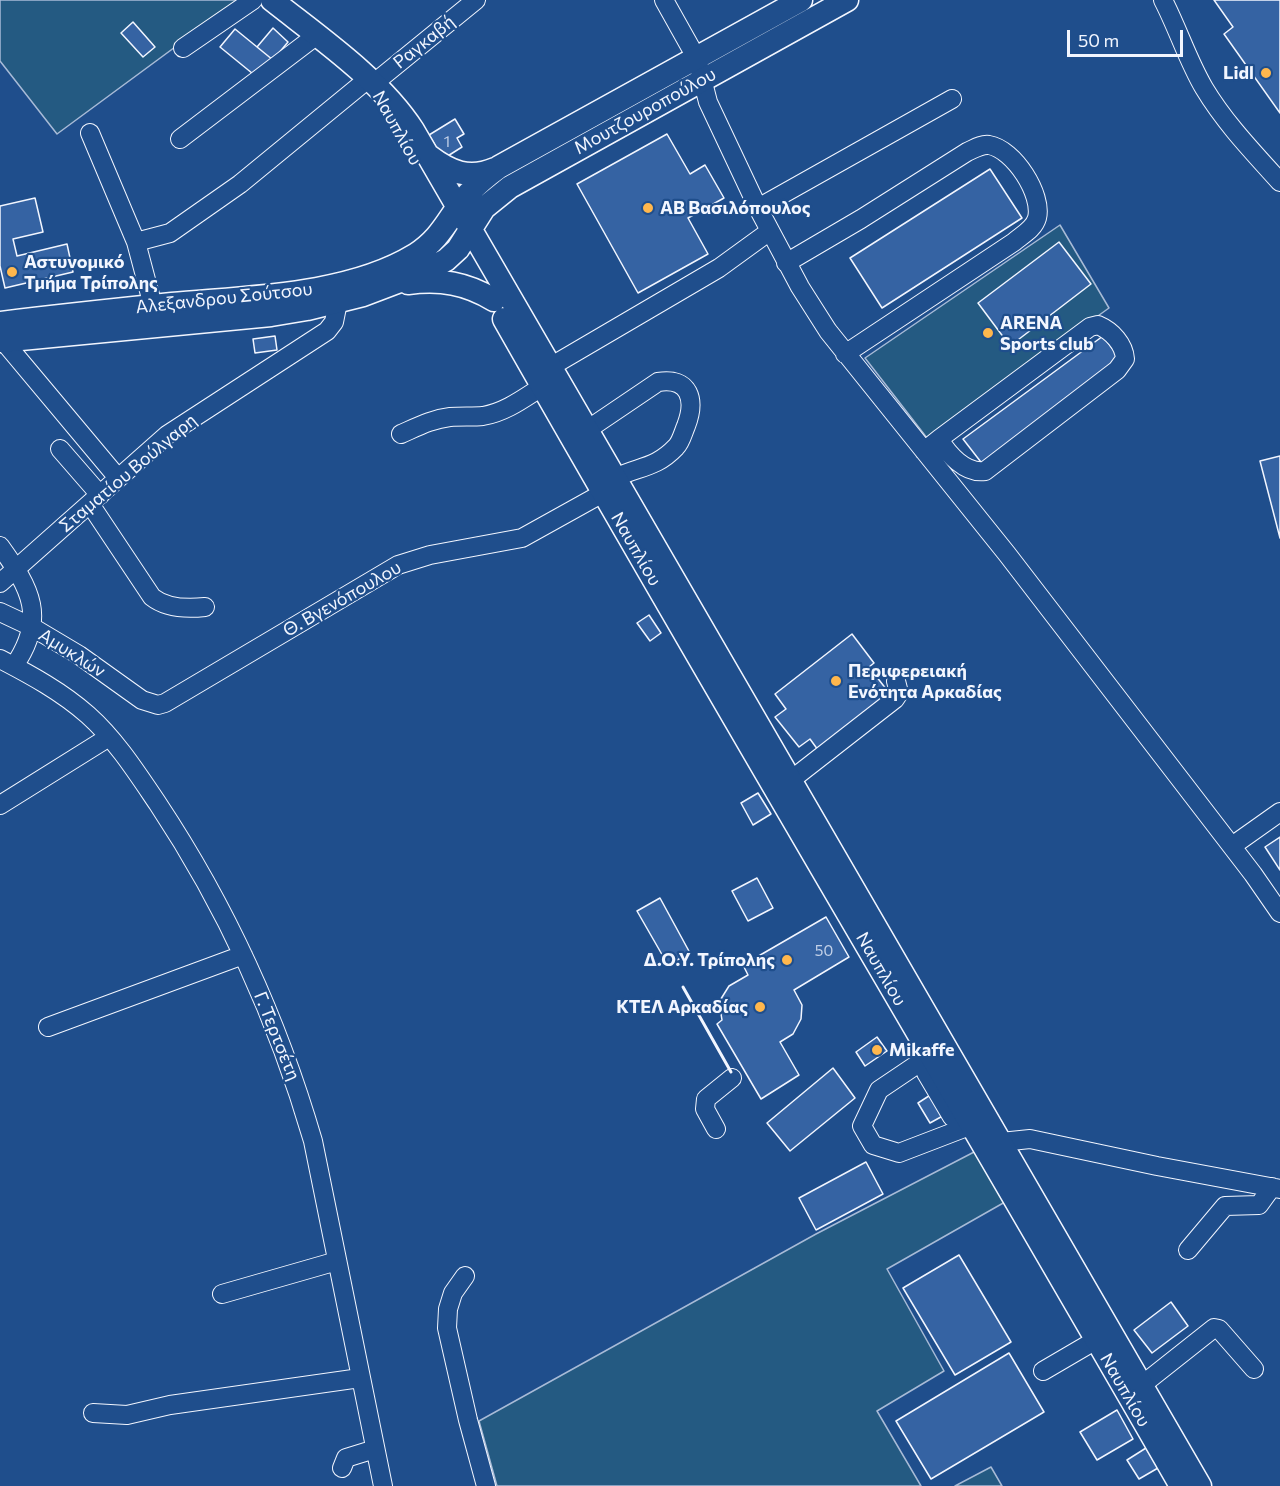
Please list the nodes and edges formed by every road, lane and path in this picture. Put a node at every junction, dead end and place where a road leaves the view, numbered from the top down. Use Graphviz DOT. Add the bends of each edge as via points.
graph roads {
  1 [pos="266,0"];
  2 [pos="476,0"];
  3 [pos="664,0"];
  4 [pos="801,0"];
  5 [pos="847,0"];
  6 [pos="1163,0"];
  7 [pos="313,32"];
  8 [pos="183,48"];
  9 [pos="700,69"];
  10 [pos="370,82"];
  11 [pos="952,99"];
  12 [pos="90,133"];
  13 [pos="180,139"];
  14 [pos="426,154"];
  15 [pos="499,167"];
  16 [pos="1280,182"];
  17 [pos="758,207"];
  18 [pos="460,225"];
  19 [pos="770,231"];
  20 [pos="136,242"];
  21 [pos="786,263"];
  22 [pos="392,284"];
  23 [pos="494,300"];
  24 [pos="338,302"];
  25 [pos="153,306"];
  26 [pos="1,335"];
  27 [pos="845,354"];
  28 [pos="547,377"];
  29 [pos="586,429"];
  30 [pos="401,434"];
  31 [pos="939,439"];
  32 [pos="60,449"];
  33 [pos="924,451"];
  34 [pos="118,478"];
  35 [pos="609,486"];
  36 [pos="95,499"];
  37 [pos="0,546"];
  38 [pos="16,569"];
  39 [pos="0,583"];
  40 [pos="204,606"];
  41 [pos="0,612"];
  42 [pos="32,627"];
  43 [pos="7,663"];
  44 [pos="896,681"];
  45 [pos="158,705"];
  46 [pos="109,736"];
  47 [pos="791,780"];
  48 [pos="0,805"];
  49 [pos="1280,812"];
  50 [pos="1232,846"];
  51 [pos="1280,913"];
  52 [pos="243,955"];
  53 [pos="48,1027"];
  54 [pos="931,1055"];
  55 [pos="732,1078"];
  56 [pos="972,1125"];
  57 [pos="716,1130"];
  58 [pos="994,1146"];
  59 [pos="1276,1188"];
  60 [pos="1188,1250"];
  61 [pos="337,1261"];
  62 [pos="465,1276"];
  63 [pos="222,1294"];
  64 [pos="1096,1340"];
  65 [pos="1254,1369"];
  66 [pos="1043,1371"];
  67 [pos="360,1378"];
  68 [pos="1142,1385"];
  69 [pos="93,1413"];
  70 [pos="375,1449"];
  71 [pos="342,1468"];
  72 [pos="1175,1477"];
  73 [pos="383,1486"];
  74 [pos="486,1486"];
  75 [pos="1200,1486"];
  1 -- 7 [label="main road"];
  1 -- 8 [label="street"];
  2 -- 10 [label="street, Ραγκαβή"];
  3 -- 9 [label="street"];
  4 -- 9 [label="main road, Μουτζουροπούλου"];
  5 -- 9 [label="main road, Μουτζουροπούλου"];
  6 -- 16 [label="street" via="1213,102"];
  7 -- 10 [label="main road"];
  7 -- 13 [label="street"];
  9 -- 15 [label="main road, Μουτζουροπούλου"];
  9 -- 17 [label="street" via="708,102"];
  9 -- 18 [label="main road, Μουτζουροπούλου" via="510,187"];
  10 -- 14 [label="main road, Ναυπλίου" via="406,119"];
  10 -- 18 [label="main road, Ναυπλίου"];
  10 -- 20 [label="street, Ραγκαβή" via="170,233"];
  11 -- 17 [label="street"];
  12 -- 20 [label="street"];
  14 -- 15 [label="main road" via="443,167 469,176"];
  14 -- 18 [label="main road, Ναυπλίου"];
  15 -- 18 [label="main road, Μουτζουροπούλου" via="468,193"];
  17 -- 19 [label="street"];
  18 -- 22 [label="main road, Αλεξανδρου Σούτσου" via="446,260"];
  18 -- 23 [label="main road, Ναυπλίου"];
  18 -- 25 [label="main road, Αλεξανδρου Σούτσου" via="412,257 354,280 270,296"];
  18 -- 28 [label="main road, Ναυπλίου"];
  19 -- 21 [label="street"];
  19 -- 28 [label="street" via="719,268"];
  20 -- 25 [label="street"];
  21 -- 27 [label="street"];
  21 -- 27 [label="street" via="983,145 1008,154 1022,170 1038,205 1030,229"];
  22 -- 23 [label="main road" via="452,283 470,287"];
  22 -- 24 [label="main road, Αλεξανδρου Σούτσου"];
  23 -- 28 [label="main road, Ναυπλίου"];
  24 -- 26 [label="main road, Αλεξανδρου Σούτσου" via="271,315"];
  24 -- 34 [label="street, Σταματίου Βούλγαρη" via="334,322 327,331 174,430"];
  25 -- 26 [label="main road, Αλεξανδρου Σούτσου"];
  26 -- 34 [label="street"];
  27 -- 33 [label="street"];
  28 -- 29 [label="main road, Ναυπλίου"];
  28 -- 30 [label="street" via="507,408 484,416 432,420"];
  28 -- 35 [label="main road, Ναυπλίου"];
  29 -- 35 [label="main road, Ναυπλίου"];
  29 -- 35 [label="street, Θ. Βγενόπουλου" via="658,382 669,380 687,391 691,404 689,418 678,445 648,467 629,471"];
  31 -- 31 [label="street" via="958,463 974,471 985,471 1117,370 1125,358 1123,348 1107,330 1098,325 1090,327"];
  31 -- 33 [label="street"];
  32 -- 36 [label="street"];
  33 -- 50 [label="street"];
  34 -- 36 [label="street, Σταματίου Βούλγαρη"];
  35 -- 45 [label="street, Θ. Βγενόπουλου" via="522,538 398,565"];
  35 -- 47 [label="main road, Ναυπλίου"];
  35 -- 54 [label="main road, Ναυπλίου" via="682,629"];
  36 -- 38 [label="street, Σταματίου Βούλγαρη"];
  36 -- 40 [label="street" via="152,597 173,606"];
  37 -- 38 [label="street, Αμυκλών"];
  38 -- 39 [label="street, Σταματίου Βούλγαρη"];
  38 -- 42 [label="street, Αμυκλών" via="32,601"];
  41 -- 42 [label="street"];
  42 -- 43 [label="street" via="24,651"];
  42 -- 45 [label="street, Αμυκλών" via="142,700"];
  43 -- 46 [label="street, Γ. Τερτσέτη" via="63,696"];
  44 -- 47 [label="street" via="899,693 895,699"];
  46 -- 48 [label="street"];
  46 -- 52 [label="street, Γ. Τερτσέτη" via="193,857"];
  47 -- 58 [label="main road, Ναυπλίου"];
  49 -- 50 [label="street"];
  50 -- 51 [label="street"];
  52 -- 53 [label="street"];
  52 -- 61 [label="street, Γ. Τερτσέτη" via="298,1089 313,1141"];
  54 -- 56 [label="main road, Ναυπλίου"];
  54 -- 56 [label="street" via="879,1090 862,1126 873,1145 899,1153"];
  55 -- 57 [label="street" via="706,1099 705,1109"];
  56 -- 58 [label="main road, Ναυπλίου"];
  58 -- 59 [label="street" via="1030,1139"];
  58 -- 64 [label="main road, Ναυπλίου"];
  58 -- 68 [label="main road, Ναυπλίου"];
  59 -- 60 [label="street" via="1259,1205 1225,1206"];
  61 -- 63 [label="street"];
  61 -- 67 [label="street, Γ. Τερτσέτη"];
  62 -- 74 [label="street" via="453,1293 447,1328"];
  64 -- 66 [label="street"];
  64 -- 72 [label="main road, Ναυπλίου"];
  65 -- 68 [label="street" via="1214,1328"];
  67 -- 69 [label="street" via="127,1415"];
  67 -- 70 [label="street, Γ. Τερτσέτη"];
  68 -- 75 [label="main road, Ναυπλίου"];
  70 -- 71 [label="street" via="346,1458"];
  70 -- 73 [label="street, Γ. Τερτσέτη"];
}
